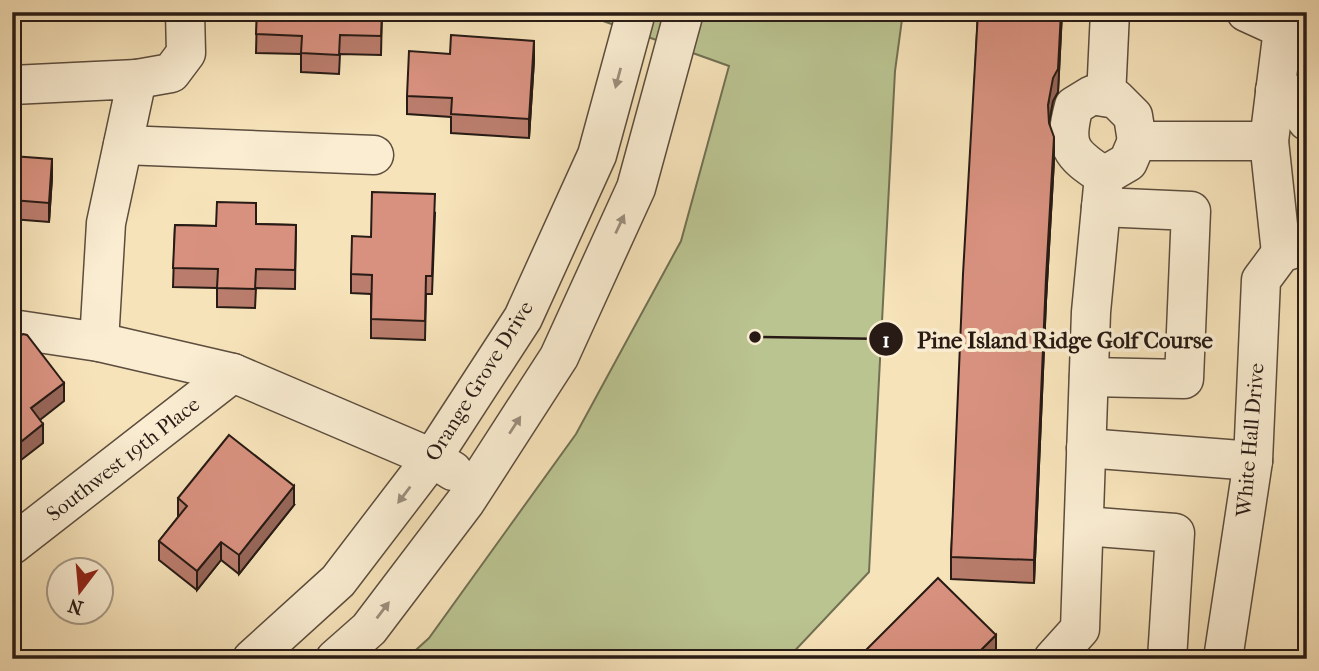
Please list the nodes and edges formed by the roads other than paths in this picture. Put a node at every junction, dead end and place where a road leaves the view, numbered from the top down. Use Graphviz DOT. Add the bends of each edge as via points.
graph roads {
  1 [pos="185,12"];
  2 [pos="636,12"];
  3 [pos="684,12"];
  4 [pos="1110,12"];
  5 [pos="1247,12"];
  6 [pos="1295,26"];
  7 [pos="137,79"];
  8 [pos="12,85"];
  9 [pos="1275,90"];
  10 [pos="1106,97"];
  11 [pos="1307,121"];
  12 [pos="1137,141"];
  13 [pos="1269,141"];
  14 [pos="123,145"];
  15 [pos="374,155"];
  16 [pos="1103,191"];
  17 [pos="1294,249"];
  18 [pos="12,330"];
  19 [pos="99,342"];
  20 [pos="233,373"];
  21 [pos="1089,377"];
  22 [pos="1086,448"];
  23 [pos="432,458"];
  24 [pos="1253,461"];
  25 [pos="476,486"];
  26 [pos="1084,526"];
  27 [pos="12,545"];
  28 [pos="252,659"];
  29 [pos="335,659"];
  30 [pos="1053,659"];
  31 [pos="1167,659"];
  32 [pos="1223,659"];
  1 -- 7 [label="street" via="186,53 171,73"];
  2 -- 23 [label="street, Orange Grove Drive, one-way" via="597,155 523,318"];
  25 -- 3 [label="street, one-way" via="559,357 636,188"];
  4 -- 10 [label="street"];
  5 -- 6 [label="street"];
  6 -- 9 [label="street"];
  7 -- 8 [label="street"];
  7 -- 14 [label="street"];
  9 -- 11 [label="street" via="1287,92"];
  9 -- 13 [label="street"];
  10 -- 12 [label="street" via="1116,99 1133,116"];
  10 -- 16 [label="street" via="1092,95 1074,106 1069,126 1071,149"];
  12 -- 13 [label="street"];
  12 -- 16 [label="street" via="1128,162"];
  13 -- 17 [label="street"];
  14 -- 15 [label="street"];
  14 -- 19 [label="street" via="106,223"];
  16 -- 21 [label="street"];
  16 -- 21 [label="street" via="1191,211 1184,379"];
  17 -- 24 [label="street, White Hall Drive" via="1261,280"];
  18 -- 19 [label="street"];
  19 -- 20 [label="street"];
  20 -- 23 [label="street"];
  20 -- 27 [label="street, Southwest 19th Place"];
  21 -- 22 [label="street"];
  22 -- 24 [label="street"];
  22 -- 26 [label="street"];
  23 -- 25 [label="street"];
  23 -- 28 [label="street, Orange Grove Drive, one-way" via="338,581"];
  24 -- 32 [label="street, White Hall Drive"];
  29 -- 25 [label="street, one-way" via="369,629"];
  26 -- 30 [label="street" via="1080,629"];
  26 -- 31 [label="street" via="1175,533"];
}
